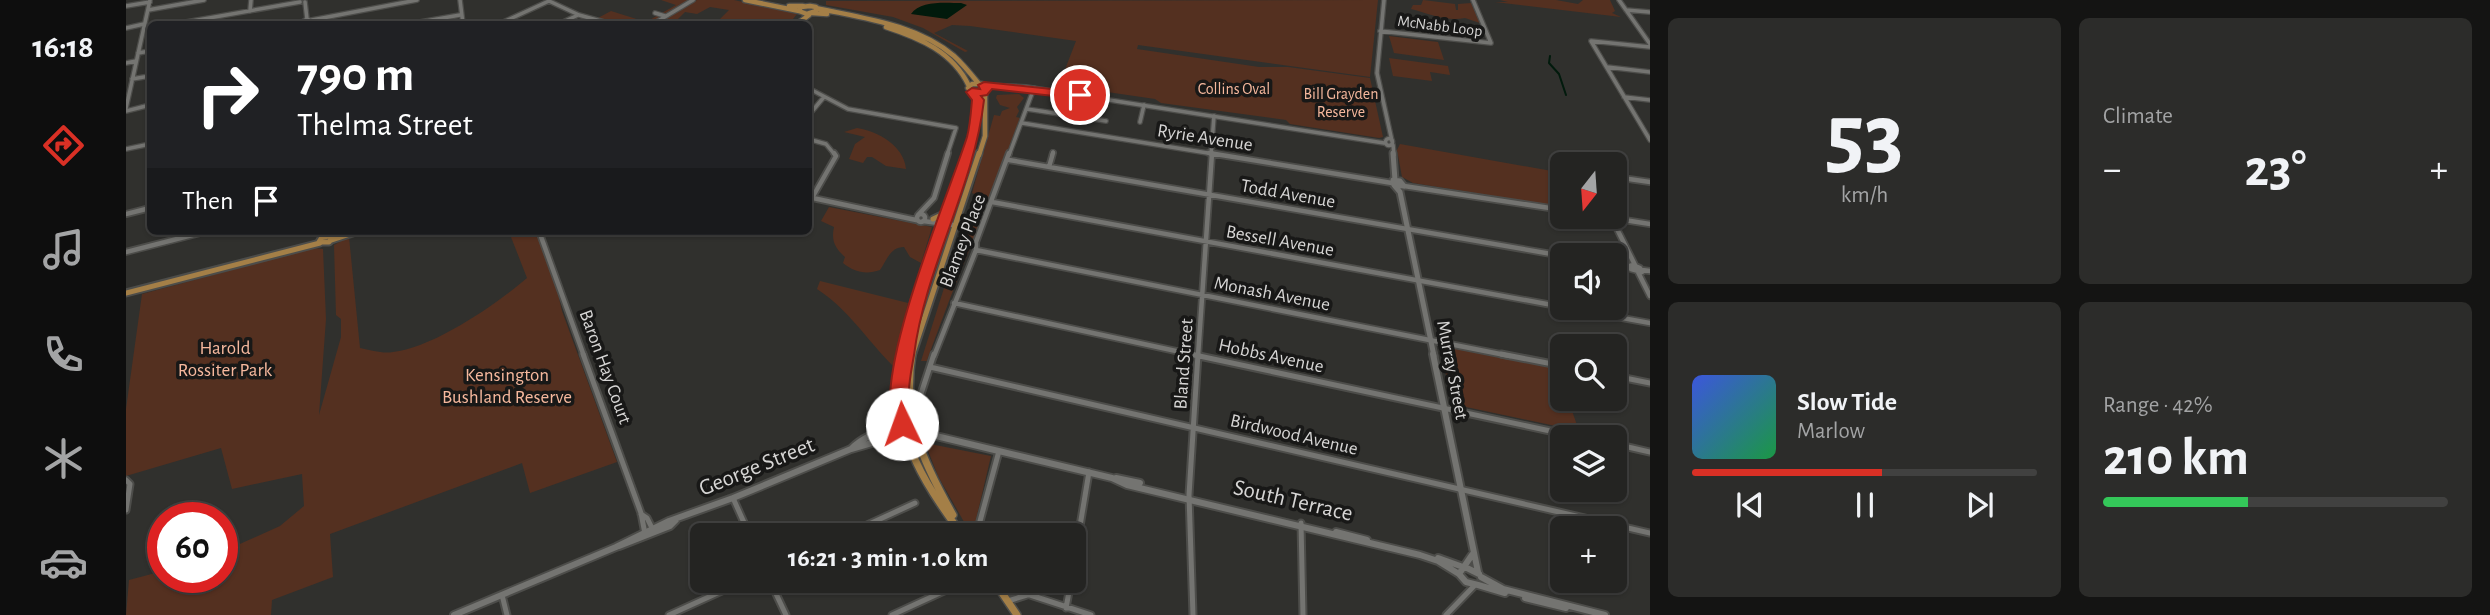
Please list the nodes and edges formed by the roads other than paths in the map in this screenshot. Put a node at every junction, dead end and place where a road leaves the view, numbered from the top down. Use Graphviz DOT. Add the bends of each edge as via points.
graph roads {
  1 [pos="204,0"];
  2 [pos="251,0"];
  3 [pos="310,0"];
  4 [pos="418,0"];
  5 [pos="460,0"];
  6 [pos="693,0"];
  7 [pos="745,0"];
  8 [pos="752,0"];
  9 [pos="816,0"];
  10 [pos="1384,0"];
  11 [pos="1619,0"];
  12 [pos="150,1"];
  13 [pos="302,1"];
  14 [pos="551,1"];
  15 [pos="1473,1"];
  16 [pos="126,6"];
  17 [pos="804,6"];
  18 [pos="816,8"];
  19 [pos="1625,9"];
  20 [pos="148,10"];
  21 [pos="250,11"];
  22 [pos="799,12"];
  23 [pos="1650,12"];
  24 [pos="654,13"];
  25 [pos="811,13"];
  26 [pos="460,15"];
  27 [pos="579,15"];
  28 [pos="666,17"];
  29 [pos="192,21"];
  30 [pos="308,21"];
  31 [pos="313,21"];
  32 [pos="426,21"];
  33 [pos="462,21"];
  34 [pos="504,21"];
  35 [pos="566,21"];
  36 [pos="600,21"];
  37 [pos="659,21"];
  38 [pos="792,21"];
  39 [pos="801,21"];
  40 [pos="144,24"];
  41 [pos="126,27"];
  42 [pos="147,29"];
  43 [pos="143,30"];
  44 [pos="1380,31"];
  45 [pos="1650,46"];
  46 [pos="147,52"];
  47 [pos="138,53"];
  48 [pos="136,61"];
  49 [pos="126,63"];
  50 [pos="1606,67"];
  51 [pos="1650,72"];
  52 [pos="147,77"];
  53 [pos="132,80"];
  54 [pos="126,82"];
  55 [pos="984,88"];
  56 [pos="1034,88"];
  57 [pos="970,89"];
  58 [pos="812,90"];
  59 [pos="824,97"];
  60 [pos="1624,97"];
  61 [pos="1650,100"];
  62 [pos="1144,105"];
  63 [pos="147,106"];
  64 [pos="126,109"];
  65 [pos="1027,109"];
  66 [pos="812,111"];
  67 [pos="1214,116"];
  68 [pos="1107,121"];
  69 [pos="1140,122"];
  70 [pos="1022,123"];
  71 [pos="1387,130"];
  72 [pos="812,140"];
  73 [pos="1650,140"];
  74 [pos="1385,142"];
  75 [pos="1392,143"];
  76 [pos="147,145"];
  77 [pos="126,149"];
  78 [pos="1053,152"];
  79 [pos="1212,153"];
  80 [pos="1392,154"];
  81 [pos="1009,160"];
  82 [pos="1049,167"];
  83 [pos="1628,179"];
  84 [pos="1650,182"];
  85 [pos="1398,183"];
  86 [pos="812,195"];
  87 [pos="1209,195"];
  88 [pos="812,198"];
  89 [pos="992,202"];
  90 [pos="1550,208"];
  91 [pos="147,209"];
  92 [pos="925,210"];
  93 [pos="947,212"];
  94 [pos="126,214"];
  95 [pos="917,217"];
  96 [pos="927,219"];
  97 [pos="1628,221"];
  98 [pos="944,222"];
  99 [pos="953,224"];
  100 [pos="1650,224"];
  101 [pos="1408,229"];
  102 [pos="1619,229"];
  103 [pos="192,235"];
  104 [pos="541,235"];
  105 [pos="325,237"];
  106 [pos="1206,242"];
  107 [pos="976,250"];
  108 [pos="126,252"];
  109 [pos="1550,254"];
  110 [pos="1627,266"];
  111 [pos="1632,266"];
  112 [pos="1640,271"];
  113 [pos="1650,271"];
  114 [pos="1418,281"];
  115 [pos="126,293"];
  116 [pos="1203,295"];
  117 [pos="1650,296"];
  118 [pos="954,303"];
  119 [pos="1550,305"];
  120 [pos="1627,319"];
  121 [pos="1650,323"];
  122 [pos="1430,340"];
  123 [pos="1198,357"];
  124 [pos="1550,363"];
  125 [pos="930,367"];
  126 [pos="1627,378"];
  127 [pos="1650,383"];
  128 [pos="918,404"];
  129 [pos="1444,408"];
  130 [pos="1193,427"];
  131 [pos="1550,431"];
  132 [pos="903,432"];
  133 [pos="914,432"];
  134 [pos="936,436"];
  135 [pos="1627,447"];
  136 [pos="999,450"];
  137 [pos="1650,452"];
  138 [pos="1089,472"];
  139 [pos="126,480"];
  140 [pos="1460,489"];
  141 [pos="1189,497"];
  142 [pos="733,498"];
  143 [pos="915,503"];
  144 [pos="126,510"];
  145 [pos="744,523"];
  146 [pos="871,523"];
  147 [pos="954,523"];
  148 [pos="956,523"];
  149 [pos="979,523"];
  150 [pos="1080,523"];
  151 [pos="1301,524"];
  152 [pos="649,532"];
  153 [pos="1650,533"];
  154 [pos="1472,555"];
  155 [pos="1462,572"];
  156 [pos="1478,580"];
  157 [pos="718,593"];
  158 [pos="776,593"];
  159 [pos="940,593"];
  160 [pos="1002,593"];
  161 [pos="1014,593"];
  162 [pos="1069,593"];
  163 [pos="1464,594"];
  164 [pos="502,595"];
  165 [pos="1027,595"];
  166 [pos="1008,601"];
  167 [pos="1066,608"];
  168 [pos="1594,614"];
  169 [pos="454,615"];
  170 [pos="506,615"];
  171 [pos="670,615"];
  172 [pos="786,615"];
  173 [pos="892,615"];
  174 [pos="1017,615"];
  175 [pos="1091,615"];
  176 [pos="1193,615"];
  177 [pos="1303,615"];
  178 [pos="1446,615"];
  179 [pos="1604,615"];
  1 -- 20 [label="street"];
  2 -- 21 [label="street"];
  3 -- 13 [label="street"];
  4 -- 31 [label="street"];
  5 -- 26 [label="main road"];
  6 -- 28 [label="street"];
  7 -- 22 [label="main road"];
  8 -- 17 [label="main road"];
  9 -- 17 [label="main road"];
  9 -- 18 [label="main road"];
  10 -- 44 [label="street"];
  11 -- 19 [label="street"];
  12 -- 16 [label="street"];
  12 -- 20 [label="street"];
  13 -- 21 [label="street"];
  13 -- 30 [label="street"];
  14 -- 27 [label="street"];
  14 -- 34 [label="street"];
  15 -- 44 [label="street, McNabb Loop" via="1491,43"];
  17 -- 18 [label="main road"];
  17 -- 22 [label="main road"];
  18 -- 25 [label="main road"];
  18 -- 55 [label="main road" via="913,32 951,53"];
  19 -- 23 [label="street"];
  19 -- 45 [label="street"];
  20 -- 40 [label="street"];
  21 -- 29 [label="street"];
  22 -- 25 [label="main road"];
  22 -- 38 [label="main road"];
  24 -- 28 [label="street"];
  25 -- 39 [label="main road"];
  25 -- 57 [label="main road" via="858,19 909,35 946,57 965,76"];
  26 -- 32 [label="street"];
  26 -- 33 [label="main road"];
  27 -- 35 [label="street"];
  27 -- 36 [label="street"];
  28 -- 37 [label="street"];
  40 -- 41 [label="street"];
  40 -- 43 [label="street"];
  42 -- 43 [label="street"];
  43 -- 47 [label="street"];
  44 -- 71 [label="street" via="1377,73"];
  45 -- 50 [label="street" via="1593,40"];
  46 -- 47 [label="street"];
  47 -- 48 [label="street"];
  48 -- 49 [label="street"];
  48 -- 53 [label="street"];
  50 -- 51 [label="street"];
  50 -- 60 [label="street"];
  52 -- 53 [label="street"];
  53 -- 54 [label="street"];
  53 -- 64 [label="street"];
  55 -- 56 [label="main road"];
  55 -- 57 [label="main road"];
  55 -- 57 [label="main road"];
  55 -- 99 [label="main road" via="985,136"];
  56 -- 62 [label="main road"];
  56 -- 65 [label="street, Blamey Place"];
  57 -- 93 [label="main road" via="978,99 977,123"];
  58 -- 59 [label="street"];
  59 -- 66 [label="street"];
  59 -- 92 [label="street" via="848,109 956,128 934,198"];
  60 -- 61 [label="street"];
  60 -- 73 [label="street"];
  62 -- 67 [label="main road"];
  62 -- 69 [label="street"];
  63 -- 64 [label="street"];
  65 -- 68 [label="street"];
  65 -- 70 [label="street, Blamey Place"];
  67 -- 74 [label="main road"];
  67 -- 79 [label="street, Bland Street"];
  70 -- 79 [label="street, Ryrie Avenue"];
  70 -- 81 [label="street, Blamey Place"];
  71 -- 74 [label="street"];
  71 -- 75 [label="street"];
  72 -- 86 [label="street" via="826,144 836,156"];
  74 -- 75 [label="main road"];
  74 -- 80 [label="main road, Murray Street"];
  75 -- 80 [label="main road, Murray Street"];
  76 -- 77 [label="street"];
  78 -- 82 [label="street"];
  79 -- 85 [label="street, Ryrie Avenue"];
  79 -- 87 [label="street, Bland Street"];
  80 -- 85 [label="main road, Murray Street"];
  81 -- 82 [label="street, Todd Avenue"];
  81 -- 89 [label="street, Blamey Place"];
  82 -- 87 [label="street, Todd Avenue"];
  83 -- 84 [label="street"];
  85 -- 90 [label="street, Ryrie Avenue"];
  85 -- 101 [label="main road, Murray Street"];
  87 -- 101 [label="street, Todd Avenue"];
  87 -- 106 [label="street, Bland Street"];
  88 -- 95 [label="street"];
  89 -- 106 [label="street, Bessell Avenue"];
  89 -- 107 [label="street, Blamey Place"];
  91 -- 94 [label="street"];
  92 -- 95 [label="street"];
  92 -- 96 [label="street"];
  93 -- 96 [label="main road"];
  93 -- 98 [label="main road"];
  95 -- 96 [label="street"];
  96 -- 98 [label="street"];
  96 -- 98 [label="street"];
  97 -- 100 [label="street"];
  98 -- 99 [label="street"];
  98 -- 132 [label="main road" via="907,342 900,393"];
  99 -- 133 [label="main road" via="910,361 908,392"];
  101 -- 109 [label="street, Todd Avenue"];
  101 -- 114 [label="main road, Murray Street"];
  102 -- 111 [label="street"];
  103 -- 108 [label="street"];
  104 -- 152 [label="street, Baron Hay Court"];
  105 -- 115 [label="main road"];
  106 -- 114 [label="street, Bessell Avenue"];
  106 -- 116 [label="street, Bland Street"];
  107 -- 116 [label="street, Monash Avenue"];
  107 -- 118 [label="street, Blamey Place"];
  110 -- 111 [label="street"];
  111 -- 112 [label="street"];
  112 -- 113 [label="street"];
  112 -- 117 [label="street"];
  114 -- 119 [label="street, Bessell Avenue"];
  114 -- 122 [label="main road, Murray Street"];
  116 -- 122 [label="street, Monash Avenue"];
  116 -- 123 [label="street, Bland Street"];
  118 -- 123 [label="street, Hobbs Avenue"];
  118 -- 125 [label="street, Blamey Place"];
  120 -- 121 [label="street, Bessell Avenue"];
  122 -- 124 [label="street, Monash Avenue"];
  122 -- 129 [label="main road, Murray Street"];
  123 -- 129 [label="street, Hobbs Avenue"];
  123 -- 130 [label="street, Bland Street"];
  125 -- 128 [label="street, Blamey Place"];
  125 -- 130 [label="street, Birdwood Avenue"];
  126 -- 127 [label="street"];
  129 -- 131 [label="street, Hobbs Avenue"];
  129 -- 140 [label="main road, Murray Street"];
  130 -- 140 [label="street, Birdwood Avenue"];
  130 -- 141 [label="street, Bland Street"];
  132 -- 133 [label="main road, George Street"];
  132 -- 142 [label="main road, George Street"];
  132 -- 147 [label="main road" via="928,488"];
  133 -- 134 [label="main road, George Street"];
  133 -- 148 [label="main road" via="928,473"];
  134 -- 136 [label="main road, South Terrace"];
  135 -- 137 [label="street"];
  136 -- 138 [label="main road, South Terrace"];
  136 -- 149 [label="street"];
  138 -- 141 [label="main road, South Terrace"];
  138 -- 150 [label="street"];
  139 -- 144 [label="street" via="130,484"];
  140 -- 153 [label="street, Birdwood Avenue"];
  140 -- 154 [label="main road, Murray Street"];
  141 -- 151 [label="main road, South Terrace"];
  141 -- 176 [label="street, Bland Street"];
  142 -- 145 [label="street"];
  142 -- 152 [label="main road, George Street"];
  143 -- 146 [label="street"];
  151 -- 155 [label="main road, South Terrace" via="1431,559"];
  151 -- 177 [label="street"];
  152 -- 164 [label="main road, George Street"];
  154 -- 155 [label="main road"];
  154 -- 156 [label="main road, Murray Street"];
  155 -- 156 [label="main road"];
  155 -- 156 [label="main road"];
  155 -- 163 [label="street"];
  156 -- 163 [label="street" via="1472,591"];
  156 -- 168 [label="main road" via="1549,606"];
  157 -- 171 [label="street"];
  158 -- 172 [label="street"];
  159 -- 173 [label="street"];
  160 -- 166 [label="main road"];
  161 -- 165 [label="street"];
  162 -- 167 [label="street"];
  163 -- 178 [label="street"];
  164 -- 169 [label="main road, George Street"];
  164 -- 170 [label="street"];
  165 -- 166 [label="street"];
  165 -- 167 [label="street"];
  166 -- 174 [label="main road"];
  167 -- 175 [label="street"];
  168 -- 179 [label="main road"];
}
